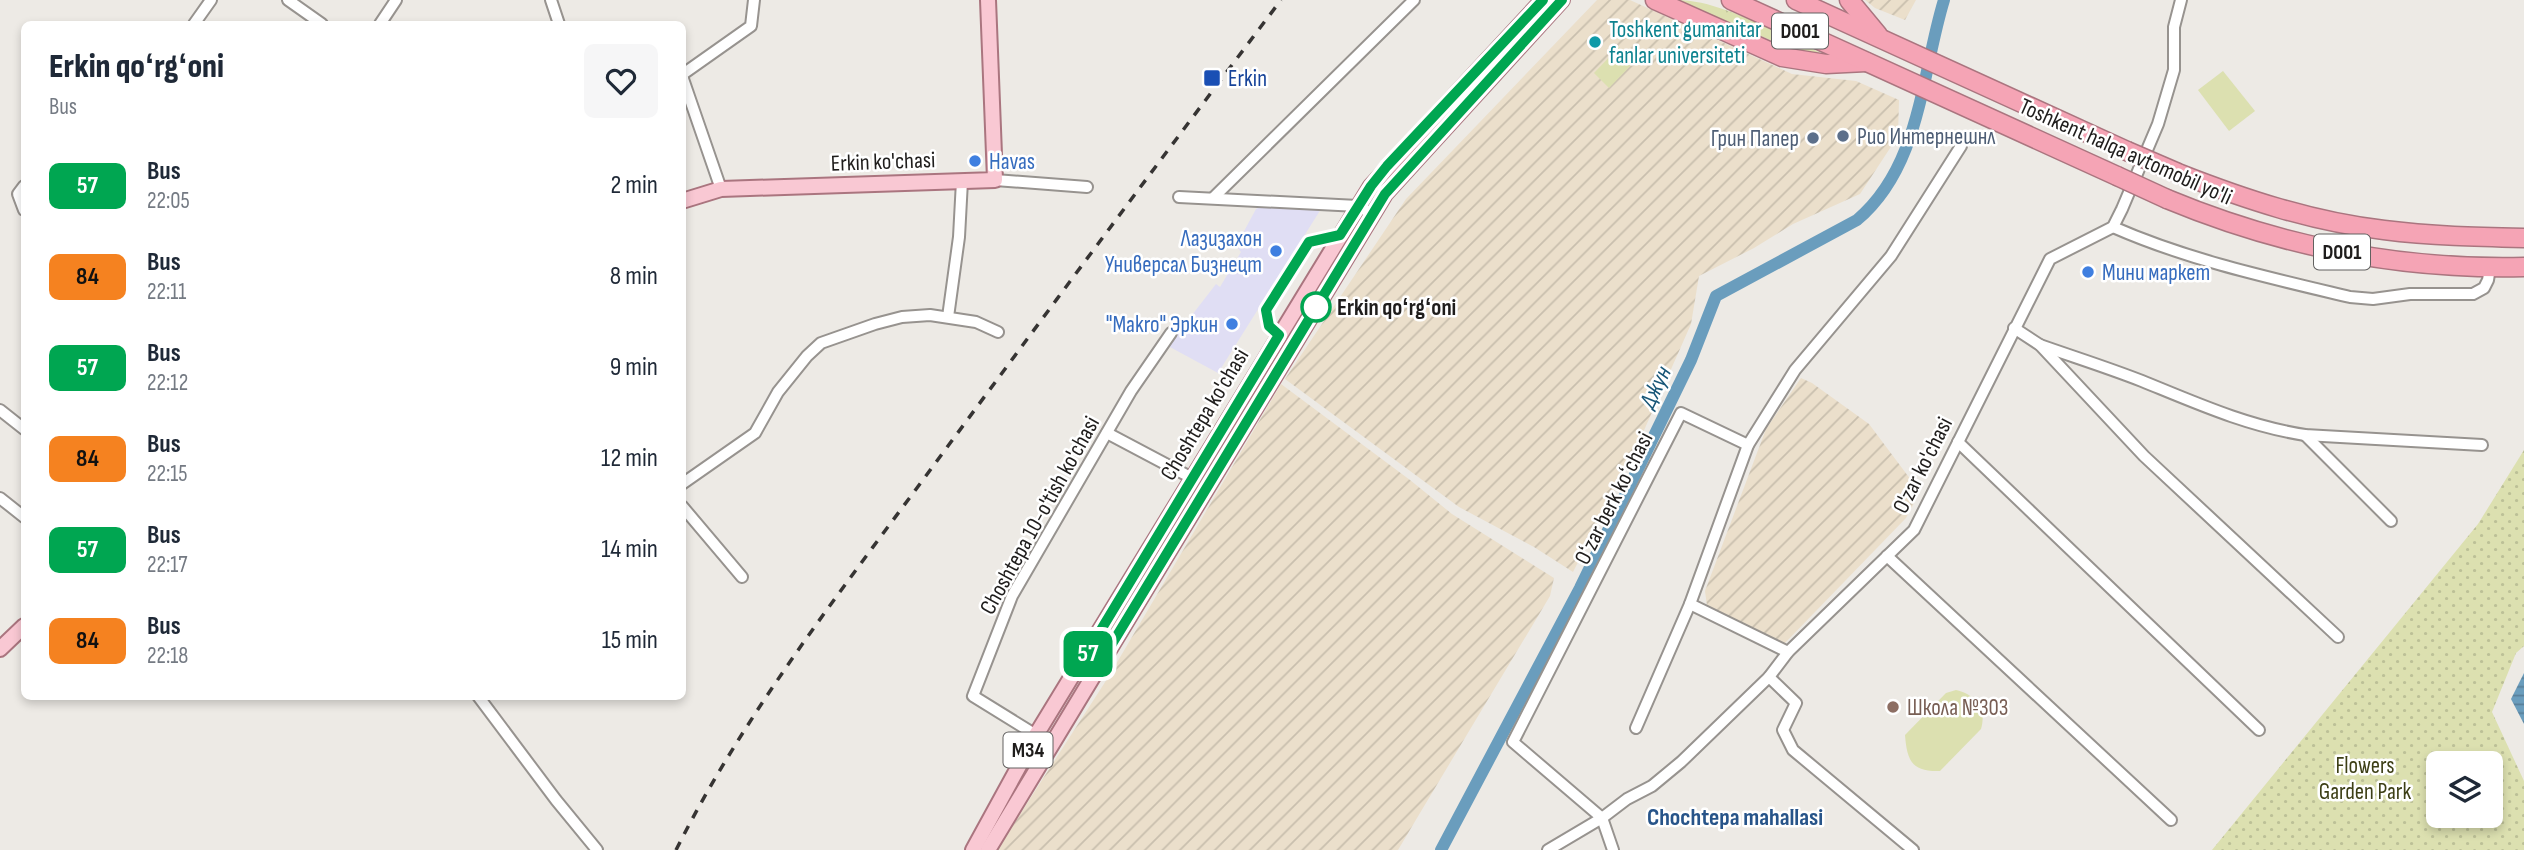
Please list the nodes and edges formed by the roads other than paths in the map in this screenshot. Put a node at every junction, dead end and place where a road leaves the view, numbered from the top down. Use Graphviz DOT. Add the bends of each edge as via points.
graph roads {
  1 [pos="211,0"];
  2 [pos="288,0"];
  3 [pos="396,0"];
  4 [pos="551,0"];
  5 [pos="754,0"];
  6 [pos="988,0"];
  7 [pos="1414,0"];
  8 [pos="1542,0"];
  9 [pos="1562,0"];
  10 [pos="1655,0"];
  11 [pos="1731,0"];
  12 [pos="1796,0"];
  13 [pos="1849,0"];
  14 [pos="2181,0"];
  15 [pos="196,21"];
  16 [pos="317,21"];
  17 [pos="382,21"];
  18 [pos="558,21"];
  19 [pos="1880,37"];
  20 [pos="1868,62"];
  21 [pos="686,72"];
  22 [pos="686,83"];
  23 [pos="1961,146"];
  24 [pos="995,180"];
  25 [pos="962,181"];
  26 [pos="1087,187"];
  27 [pos="721,189"];
  28 [pos="1179,197"];
  29 [pos="1213,198"];
  30 [pos="686,200"];
  31 [pos="1358,206"];
  32 [pos="1372,214"];
  33 [pos="2113,227"];
  34 [pos="2524,238"];
  35 [pos="2524,267"];
  36 [pos="2490,268"];
  37 [pos="948,317"];
  38 [pos="2014,328"];
  39 [pos="998,332"];
  40 [pos="1171,333"];
  41 [pos="2040,345"];
  42 [pos="0,410"];
  43 [pos="21,427"];
  44 [pos="1107,433"];
  45 [pos="2305,435"];
  46 [pos="1958,442"];
  47 [pos="1748,445"];
  48 [pos="2482,445"];
  49 [pos="1192,478"];
  50 [pos="686,481"];
  51 [pos="0,498"];
  52 [pos="686,511"];
  53 [pos="21,515"];
  54 [pos="2391,521"];
  55 [pos="1887,556"];
  56 [pos="742,577"];
  57 [pos="1690,604"];
  58 [pos="21,629"];
  59 [pos="2338,637"];
  60 [pos="0,649"];
  61 [pos="1788,652"];
  62 [pos="1087,653"];
  63 [pos="1101,662"];
  64 [pos="1769,677"];
  65 [pos="481,700"];
  66 [pos="1636,728"];
  67 [pos="2259,730"];
  68 [pos="1036,735"];
  69 [pos="1602,818"];
  70 [pos="2171,820"];
  71 [pos="597,850"];
  72 [pos="973,850"];
  73 [pos="988,850"];
  74 [pos="1548,850"];
  75 [pos="1613,850"];
  76 [pos="1913,850"];
  1 -- 15 [label="street"];
  2 -- 16 [label="street"];
  3 -- 17 [label="street"];
  4 -- 18 [label="street"];
  5 -- 21 [label="street" via="751,26"];
  6 -- 24 [label="main road"];
  7 -- 29 [label="street"];
  8 -- 31 [label="main road, Choshtepa ko'chasi / M34" via="1387,166"];
  9 -- 32 [label="main road, Choshtepa ko'chasi / M34" via="1400,177"];
  10 -- 20 [label="highway" via="1782,57 1826,64"];
  11 -- 20 [label="highway, Toshkent halqa avtomobil yo'li / D001"];
  12 -- 19 [label="highway, Toshkent halqa avtomobil yo'li / D001"];
  13 -- 19 [label="highway"];
  14 -- 33 [label="street" via="2174,27 2174,70 2158,124"];
  19 -- 34 [label="highway, Toshkent halqa avtomobil yo'li / D001, bridge" via="2127,151 2232,194 2384,230"];
  20 -- 36 [label="highway, Toshkent halqa avtomobil yo'li / D001, bridge" via="2225,222 2357,255"];
  22 -- 27 [label="street"];
  23 -- 47 [label="street" via="1891,256 1795,370"];
  24 -- 25 [label="main road, Erkin ko'chasi"];
  24 -- 26 [label="street, Erkin ko'chasi"];
  25 -- 27 [label="main road, Erkin ko'chasi"];
  25 -- 37 [label="street" via="960,237"];
  27 -- 30 [label="main road, Erkin ko'chasi"];
  28 -- 29 [label="street"];
  29 -- 31 [label="street"];
  31 -- 32 [label="street"];
  31 -- 49 [label="main road, Choshtepa ko'chasi / M34"];
  32 -- 63 [label="main road, Choshtepa ko'chasi / M34"];
  33 -- 36 [label="street" via="2213,262 2350,297 2473,294 2484,288"];
  33 -- 38 [label="street, O'zar ko'chasi" via="2050,259"];
  35 -- 36 [label="highway, Toshkent halqa avtomobil yo'li / D001"];
  37 -- 39 [label="street"];
  37 -- 50 [label="street" via="902,317 821,343 778,392 755,433"];
  38 -- 41 [label="street"];
  38 -- 46 [label="street, O'zar ko'chasi"];
  40 -- 44 [label="street, Choshtepa 10-o'tish ko'chasi"];
  41 -- 45 [label="street" via="2249,423"];
  41 -- 59 [label="street" via="2144,456"];
  42 -- 43 [label="street"];
  44 -- 49 [label="street"];
  44 -- 68 [label="street, Choshtepa 10-o'tish ko'chasi" via="1013,596 973,696"];
  45 -- 48 [label="street"];
  45 -- 54 [label="street"];
  46 -- 55 [label="street, O'zar ko'chasi" via="1913,530"];
  46 -- 67 [label="street"];
  47 -- 57 [label="street"];
  47 -- 69 [label="street, Oʻzar berk koʻchasi" via="1681,413 1513,742"];
  49 -- 62 [label="main road, Choshtepa ko'chasi / M34"];
  51 -- 53 [label="street"];
  52 -- 56 [label="street"];
  55 -- 61 [label="street, O'zar ko'chasi"];
  55 -- 70 [label="street"];
  57 -- 61 [label="street"];
  57 -- 66 [label="street"];
  58 -- 60 [label="main road"];
  61 -- 64 [label="street, O'zar ko'chasi"];
  62 -- 63 [label="main road"];
  62 -- 68 [label="main road, Choshtepa ko'chasi / M34"];
  63 -- 73 [label="main road, Choshtepa ko'chasi / M34"];
  64 -- 69 [label="street, O'zar ko'chasi" via="1681,762"];
  64 -- 76 [label="street" via="1796,703 1783,730 1793,750"];
  65 -- 71 [label="street"];
  68 -- 72 [label="main road, Choshtepa ko'chasi / M34"];
  69 -- 74 [label="street, O'zar ko'chasi"];
  69 -- 75 [label="street"];
}
